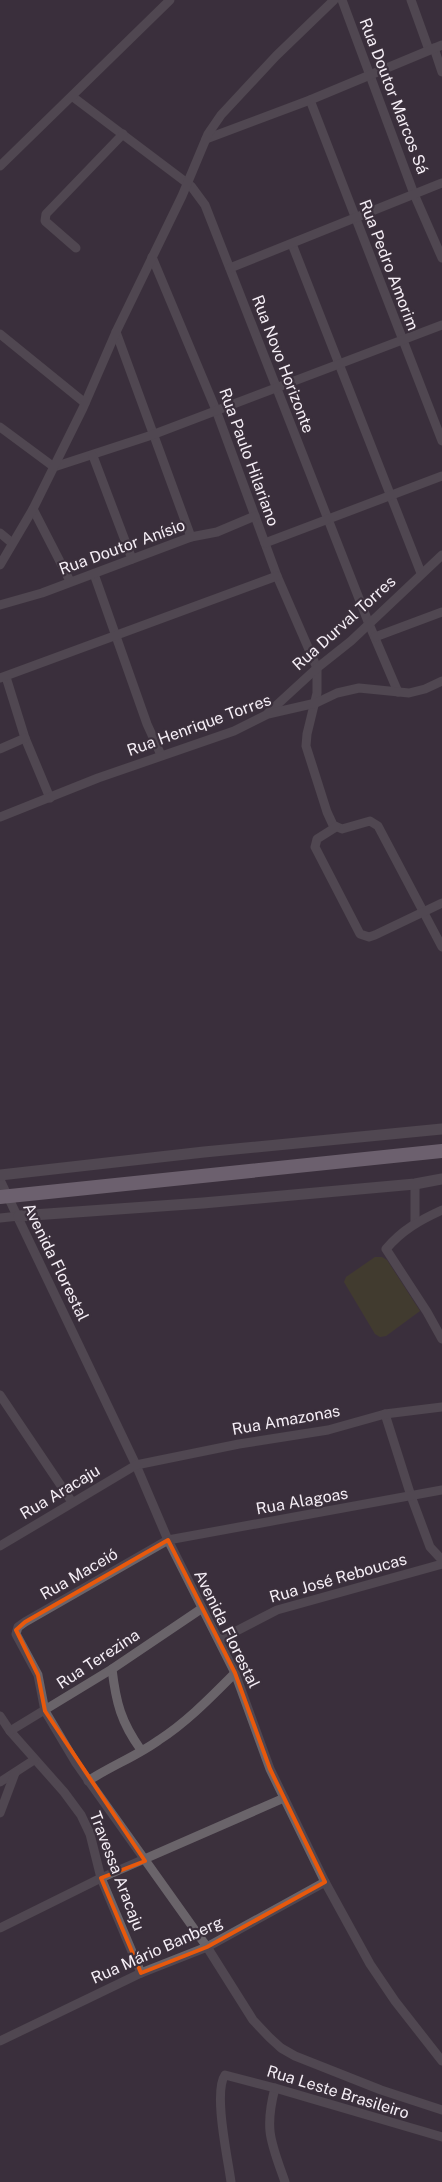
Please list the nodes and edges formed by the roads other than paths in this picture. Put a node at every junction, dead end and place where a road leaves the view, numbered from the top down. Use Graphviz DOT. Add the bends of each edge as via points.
graph roads {
  1 [pos="170,0"];
  2 [pos="334,0"];
  3 [pos="342,0"];
  4 [pos="410,0"];
  5 [pos="435,48"];
  6 [pos="442,72"];
  7 [pos="369,75"];
  8 [pos="73,97"];
  9 [pos="310,100"];
  10 [pos="123,134"];
  11 [pos="206,140"];
  12 [pos="0,166"];
  13 [pos="188,183"];
  14 [pos="442,183"];
  15 [pos="414,194"];
  16 [pos="355,219"];
  17 [pos="292,244"];
  18 [pos="76,248"];
  19 [pos="442,256"];
  20 [pos="152,257"];
  21 [pos="230,268"];
  22 [pos="442,325"];
  23 [pos="116,332"];
  24 [pos="0,334"];
  25 [pos="402,340"];
  26 [pos="339,363"];
  27 [pos="275,387"];
  28 [pos="86,402"];
  29 [pos="216,410"];
  30 [pos="0,427"];
  31 [pos="152,435"];
  32 [pos="442,441"];
  33 [pos="93,456"];
  34 [pos="54,467"];
  35 [pos="442,476"];
  36 [pos="390,495"];
  37 [pos="33,509"];
  38 [pos="255,516"];
  39 [pos="328,518"];
  40 [pos="0,533"];
  41 [pos="191,537"];
  42 [pos="12,543"];
  43 [pos="265,543"];
  44 [pos="442,555"];
  45 [pos="132,559"];
  46 [pos="0,566"];
  47 [pos="421,573"];
  48 [pos="94,574"];
  49 [pos="277,576"];
  50 [pos="70,582"];
  51 [pos="0,605"];
  52 [pos="442,612"];
  53 [pos="369,624"];
  54 [pos="116,635"];
  55 [pos="375,637"];
  56 [pos="316,668"];
  57 [pos="3,677"];
  58 [pos="442,681"];
  59 [pos="398,692"];
  60 [pos="316,703"];
  61 [pos="268,714"];
  62 [pos="25,738"];
  63 [pos="0,749"];
  64 [pos="161,755"];
  65 [pos="50,798"];
  66 [pos="0,817"];
  67 [pos="336,827"];
  68 [pos="442,902"];
  69 [pos="424,910"];
  70 [pos="442,947"];
  71 [pos="442,1129"];
  72 [pos="442,1151"];
  73 [pos="0,1175"];
  74 [pos="442,1179"];
  75 [pos="0,1180"];
  76 [pos="415,1184"];
  77 [pos="4,1197"];
  78 [pos="442,1210"];
  79 [pos="19,1216"];
  80 [pos="0,1218"];
  81 [pos="415,1223"];
  82 [pos="442,1339"];
  83 [pos="0,1395"];
  84 [pos="442,1407"];
  85 [pos="386,1414"];
  86 [pos="136,1465"];
  87 [pos="442,1490"];
  88 [pos="411,1496"];
  89 [pos="72,1502"];
  90 [pos="168,1540"];
  91 [pos="0,1546"];
  92 [pos="442,1562"];
  93 [pos="202,1609"];
  94 [pos="218,1640"];
  95 [pos="112,1669"];
  96 [pos="235,1673"];
  97 [pos="45,1711"];
  98 [pos="0,1716"];
  99 [pos="10,1731"];
  100 [pos="141,1750"];
  101 [pos="34,1760"];
  102 [pos="15,1772"];
  103 [pos="88,1781"];
  104 [pos="0,1782"];
  105 [pos="284,1798"];
  106 [pos="0,1813"];
  107 [pos="145,1861"];
  108 [pos="101,1878"];
  109 [pos="324,1882"];
  110 [pos="0,1928"];
  111 [pos="207,1947"];
  112 [pos="141,1973"];
  113 [pos="0,2041"];
  114 [pos="442,2061"];
  115 [pos="275,2088"];
  116 [pos="442,2110"];
  117 [pos="442,2137"];
  118 [pos="231,2182"];
  119 [pos="285,2182"];
  1 -- 8 [label="street"];
  2 -- 11 [label="street" via="236,99 214,124"];
  3 -- 7 [label="street, Rua Doutor Marcos Sá"];
  4 -- 5 [label="street"];
  5 -- 6 [label="street"];
  5 -- 7 [label="street"];
  7 -- 9 [label="street"];
  7 -- 15 [label="street, Rua Doutor Marcos Sá"];
  8 -- 10 [label="street, Rua Novo Horizonte"];
  8 -- 12 [label="street"];
  9 -- 11 [label="street"];
  9 -- 16 [label="street, Rua Pedro Amorim"];
  10 -- 13 [label="street, Rua Novo Horizonte"];
  10 -- 18 [label="street" via="46,214 45,220 50,226"];
  11 -- 13 [label="street"];
  13 -- 20 [label="street"];
  13 -- 21 [label="street, Rua Novo Horizonte" via="205,205"];
  14 -- 15 [label="street"];
  15 -- 16 [label="street"];
  15 -- 19 [label="street, Rua Doutor Marcos Sá"];
  16 -- 17 [label="street"];
  16 -- 25 [label="street, Rua Pedro Amorim"];
  17 -- 21 [label="street"];
  17 -- 26 [label="street"];
  20 -- 23 [label="street"];
  20 -- 29 [label="street, Rua Paulo Hilariano"];
  21 -- 27 [label="street, Rua Novo Horizonte"];
  22 -- 25 [label="street"];
  23 -- 28 [label="street"];
  23 -- 31 [label="street"];
  24 -- 28 [label="street"];
  25 -- 26 [label="street"];
  25 -- 32 [label="street, Rua Pedro Amorim"];
  26 -- 27 [label="street"];
  26 -- 36 [label="street"];
  27 -- 29 [label="street"];
  27 -- 39 [label="street, Rua Novo Horizonte"];
  28 -- 34 [label="street"];
  29 -- 31 [label="street"];
  29 -- 38 [label="street, Rua Paulo Hilariano"];
  30 -- 34 [label="street"];
  31 -- 33 [label="street"];
  31 -- 41 [label="street"];
  33 -- 34 [label="street"];
  33 -- 45 [label="street"];
  34 -- 37 [label="street"];
  35 -- 36 [label="street"];
  36 -- 39 [label="street"];
  36 -- 47 [label="street"];
  37 -- 42 [label="street"];
  37 -- 50 [label="street"];
  38 -- 41 [label="street, Rua Doutor Anísio" via="217,532"];
  38 -- 43 [label="street, Rua Paulo Hilariano"];
  39 -- 43 [label="street"];
  39 -- 53 [label="street, Rua Novo Horizonte"];
  40 -- 42 [label="street"];
  41 -- 45 [label="street, Rua Doutor Anísio"];
  42 -- 46 [label="street"];
  43 -- 49 [label="street, Rua Paulo Hilariano"];
  44 -- 47 [label="street, Rua Durval Torres"];
  45 -- 48 [label="street, Rua Doutor Anísio"];
  47 -- 53 [label="street, Rua Durval Torres"];
  48 -- 50 [label="street, Rua Doutor Anísio"];
  48 -- 54 [label="street"];
  49 -- 54 [label="street"];
  49 -- 56 [label="street, Rua Paulo Hilariano"];
  50 -- 51 [label="street, Rua Doutor Anísio"];
  52 -- 55 [label="street"];
  53 -- 55 [label="street, Rua Novo Horizonte"];
  53 -- 56 [label="street, Rua Durval Torres"];
  54 -- 57 [label="street"];
  54 -- 64 [label="street"];
  55 -- 59 [label="street, Rua Novo Horizonte"];
  56 -- 60 [label="street"];
  56 -- 61 [label="street, Rua Durval Torres"];
  57 -- 62 [label="street"];
  58 -- 59 [label="street, Rua Henrique Torres" via="408,693"];
  59 -- 60 [label="street, Rua Henrique Torres" via="359,688 337,693"];
  60 -- 61 [label="street, Rua Henrique Torres"];
  60 -- 67 [label="street" via="306,746 327,812"];
  61 -- 64 [label="street, Rua Henrique Torres" via="234,731"];
  62 -- 63 [label="street"];
  62 -- 65 [label="street"];
  64 -- 65 [label="street, Rua Henrique Torres"];
  65 -- 66 [label="street, Rua Henrique Torres"];
  67 -- 69 [label="street" via="342,829 370,821 375,823"];
  67 -- 69 [label="street" via="317,839 315,848 360,934 375,935"];
  68 -- 69 [label="street"];
  69 -- 70 [label="street"];
  71 -- 73 [label="street"];
  72 -- 77 [label="highway"];
  74 -- 76 [label="street"];
  75 -- 77 [label="street, Avenida Florestal"];
  76 -- 79 [label="street"];
  76 -- 81 [label="street"];
  77 -- 79 [label="street, Avenida Florestal"];
  78 -- 81 [label="street"];
  79 -- 80 [label="street"];
  79 -- 86 [label="street, Avenida Florestal"];
  81 -- 82 [label="street" via="386,1248"];
  83 -- 89 [label="street"];
  84 -- 85 [label="street, Rua Amazonas"];
  85 -- 86 [label="street, Rua Amazonas" via="328,1430"];
  85 -- 88 [label="street"];
  86 -- 89 [label="street, Rua Aracaju"];
  86 -- 90 [label="street, Avenida Florestal"];
  87 -- 88 [label="street, Rua Alagoas"];
  88 -- 90 [label="street, Rua Alagoas"];
  88 -- 92 [label="street" via="430,1547"];
  89 -- 91 [label="street, Rua Aracaju"];
  90 -- 93 [label="street, Avenida Florestal"];
  90 -- 97 [label="street, Rua Maceió" via="16,1630 38,1675"];
  92 -- 94 [label="street, Rua José Reboucas" via="277,1610"];
  93 -- 94 [label="street, Avenida Florestal"];
  93 -- 95 [label="street, Rua Terezina"];
  94 -- 96 [label="street, Avenida Florestal"];
  95 -- 97 [label="street, Rua Terezina"];
  95 -- 100 [label="street" via="118,1707 128,1731"];
  96 -- 100 [label="street" via="191,1716 158,1742"];
  96 -- 105 [label="street, Avenida Florestal"];
  97 -- 99 [label="street, Rua Terezina"];
  97 -- 103 [label="street"];
  98 -- 99 [label="street, Travessa Aracaju"];
  99 -- 101 [label="street, Travessa Aracaju"];
  100 -- 103 [label="street"];
  101 -- 102 [label="street"];
  101 -- 108 [label="street, Travessa Aracaju" via="81,1815 90,1834"];
  102 -- 104 [label="street"];
  102 -- 106 [label="street"];
  103 -- 107 [label="street"];
  105 -- 107 [label="street"];
  105 -- 109 [label="street, Avenida Florestal"];
  107 -- 108 [label="street"];
  107 -- 111 [label="street"];
  108 -- 110 [label="street"];
  108 -- 112 [label="street, Travessa Aracaju"];
  109 -- 111 [label="street, Rua Mário Banberg"];
  109 -- 114 [label="street, Avenida Florestal" via="370,1964"];
  111 -- 112 [label="street, Rua Mário Banberg"];
  111 -- 116 [label="street" via="253,2020 281,2048 381,2090"];
  112 -- 113 [label="street, Rua Mário Banberg"];
  115 -- 117 [label="street, Rua Leste Brasileiro"];
  115 -- 118 [label="street, Rua Leste Brasileiro" via="225,2075 220,2085"];
  115 -- 119 [label="street" via="269,2130"];
}
